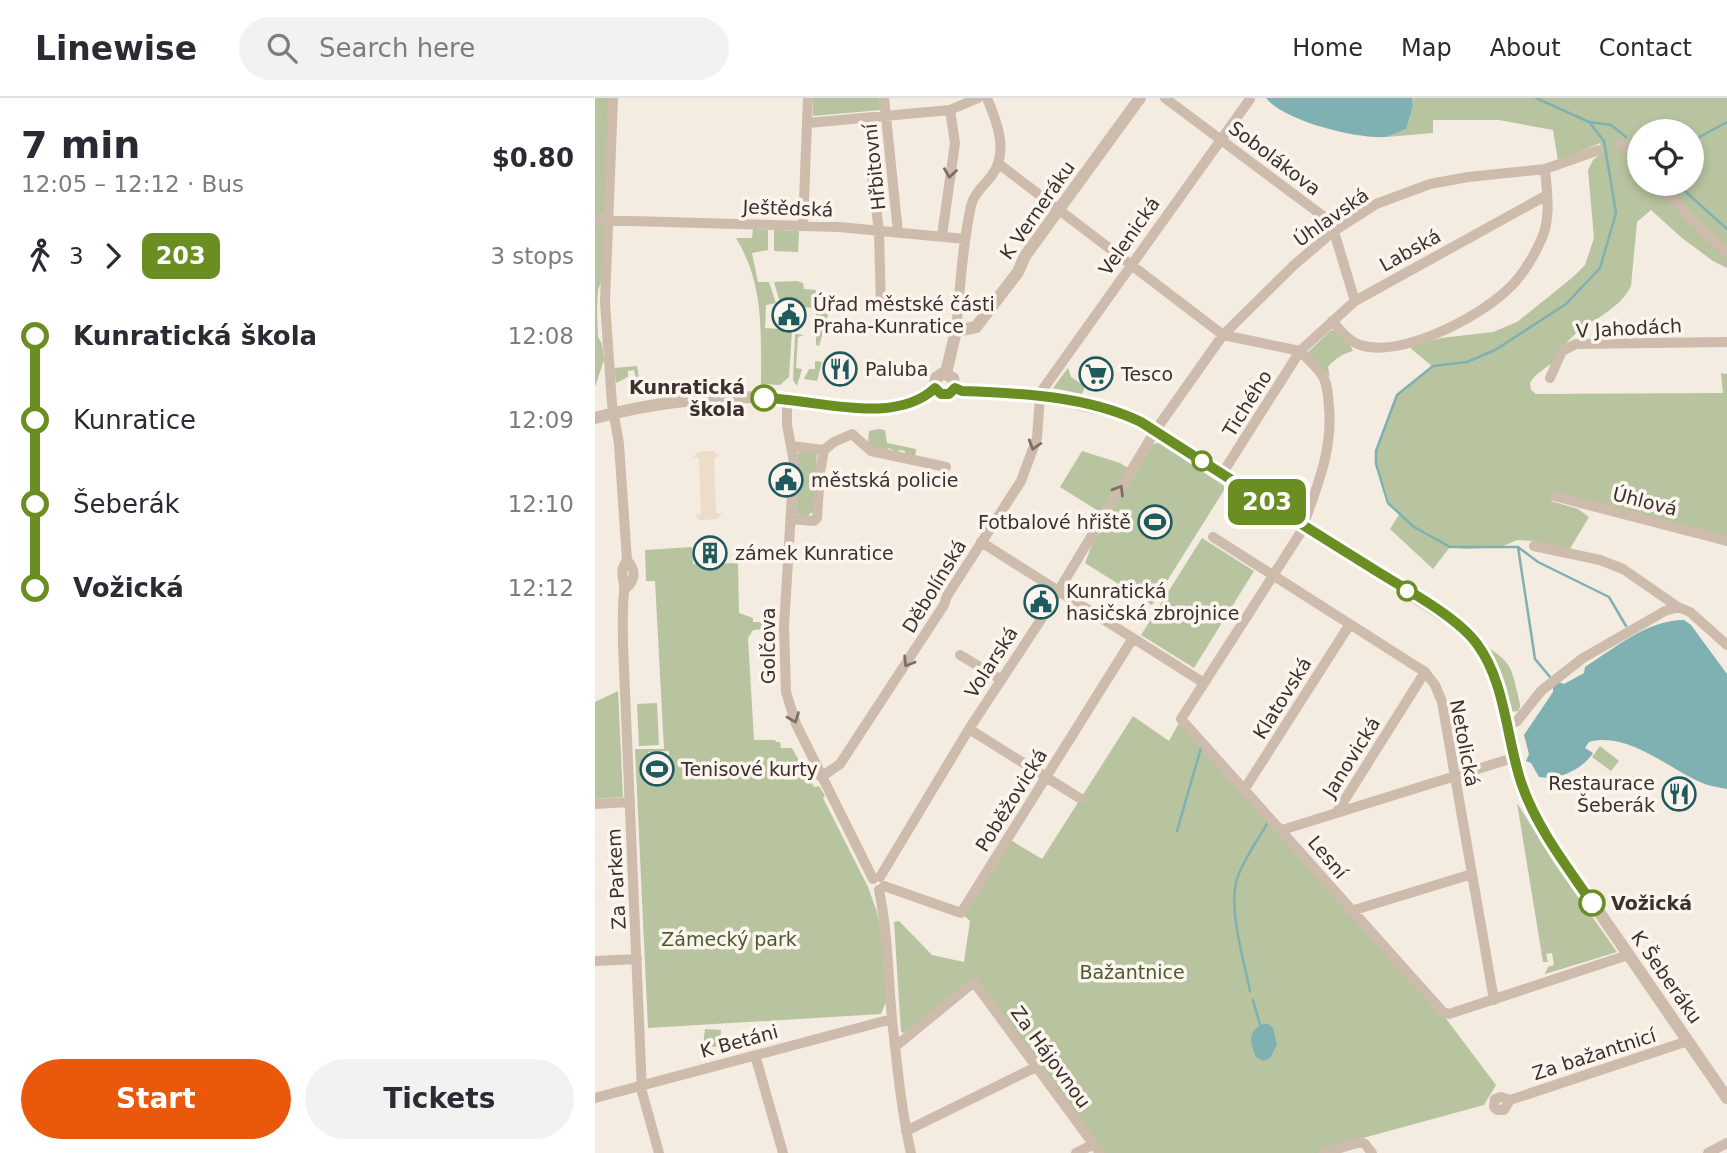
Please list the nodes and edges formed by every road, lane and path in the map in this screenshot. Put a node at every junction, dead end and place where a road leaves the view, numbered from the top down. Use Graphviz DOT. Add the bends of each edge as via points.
graph roads {
  1 [pos="613,98"];
  2 [pos="808,98"];
  3 [pos="884,98"];
  4 [pos="978,98"];
  5 [pos="987,98"];
  6 [pos="1140,98"];
  7 [pos="1165,98"];
  8 [pos="1250,99"];
  9 [pos="950,110"];
  10 [pos="886,117"];
  11 [pos="808,123"];
  12 [pos="1220,139"];
  13 [pos="1620,144"];
  14 [pos="1627,147"];
  15 [pos="1599,150"];
  16 [pos="999,164"];
  17 [pos="871,169"];
  18 [pos="1545,169"];
  19 [pos="1547,195"];
  20 [pos="1671,196"];
  21 [pos="1060,209"];
  22 [pos="595,220"];
  23 [pos="609,220"];
  24 [pos="803,226"];
  25 [pos="879,231"];
  26 [pos="1334,231"];
  27 [pos="898,232"];
  28 [pos="942,236"];
  29 [pos="965,239"];
  30 [pos="1727,253"];
  31 [pos="1131,265"];
  32 [pos="1355,301"];
  33 [pos="881,309"];
  34 [pos="1332,321"];
  35 [pos="956,331"];
  36 [pos="1223,335"];
  37 [pos="1727,342"];
  38 [pos="1300,351"];
  39 [pos="946,373"];
  40 [pos="1550,377"];
  41 [pos="935,388"];
  42 [pos="955,388"];
  43 [pos="1040,396"];
  44 [pos="787,404"];
  45 [pos="613,408"];
  46 [pos="595,418"];
  47 [pos="1155,431"];
  48 [pos="791,446"];
  49 [pos="824,450"];
  50 [pos="946,467"];
  51 [pos="1222,474"];
  52 [pos="1553,496"];
  53 [pos="792,519"];
  54 [pos="1304,525"];
  55 [pos="1213,537"];
  56 [pos="1727,541"];
  57 [pos="981,542"];
  58 [pos="1534,546"];
  59 [pos="1274,575"];
  60 [pos="1058,590"];
  61 [pos="1678,607"];
  62 [pos="1350,624"];
  63 [pos="1133,638"];
  64 [pos="1727,645"];
  65 [pos="960,655"];
  66 [pos="1425,671"];
  67 [pos="1000,679"];
  68 [pos="1205,683"];
  69 [pos="1506,727"];
  70 [pos="969,729"];
  71 [pos="1513,758"];
  72 [pos="821,776"];
  73 [pos="1453,776"];
  74 [pos="1046,778"];
  75 [pos="1244,790"];
  76 [pos="1081,799"];
  77 [pos="630,802"];
  78 [pos="595,804"];
  79 [pos="1337,812"];
  80 [pos="1282,830"];
  81 [pos="1472,874"];
  82 [pos="879,883"];
  83 [pos="1351,911"];
  84 [pos="1629,955"];
  85 [pos="637,959"];
  86 [pos="595,961"];
  87 [pos="1494,1000"];
  88 [pos="892,1019"];
  89 [pos="1688,1041"];
  90 [pos="896,1046"];
  91 [pos="755,1055"];
  92 [pos="1036,1068"];
  93 [pos="642,1085"];
  94 [pos="595,1098"];
  95 [pos="1727,1098"];
  96 [pos="1510,1100"];
  97 [pos="906,1131"];
  98 [pos="1727,1143"];
  99 [pos="1097,1149"];
  100 [pos="659,1153"];
  101 [pos="783,1153"];
  102 [pos="911,1153"];
  103 [pos="1076,1153"];
  104 [pos="1324,1153"];
  105 [pos="1373,1153"];
  106 [pos="1708,1153"];
  1 -- 23 [label="street, Za Parkem"];
  2 -- 11 [label="street"];
  3 -- 10 [label="street, Hřbitovní"];
  4 -- 9 [label="street"];
  5 -- 16 [label="street" via="999,128"];
  6 -- 21 [label="street, K Verneráku"];
  7 -- 12 [label="street, Sobolákova"];
  8 -- 12 [label="street, Velenická"];
  9 -- 10 [label="street"];
  9 -- 28 [label="street, one-way" via="954,143"];
  10 -- 11 [label="street"];
  10 -- 27 [label="street, Hřbitovní"];
  11 -- 24 [label="street"];
  12 -- 26 [label="street, Sobolákova" via="1331,222"];
  12 -- 31 [label="street, Velenická"];
  13 -- 14 [label="street"];
  15 -- 18 [label="street, Úhlavská"];
  16 -- 21 [label="street"];
  16 -- 29 [label="street" via="972,202"];
  17 -- 25 [label="street"];
  18 -- 19 [label="street"];
  18 -- 26 [label="street, Úhlavská" via="1430,184 1376,204"];
  19 -- 32 [label="street, Labská"];
  19 -- 34 [label="street" via="1543,236 1519,275 1499,297 1451,328 1380,348 1349,340"];
  20 -- 30 [label="street"];
  21 -- 31 [label="street"];
  21 -- 35 [label="street, K Verneráku" via="976,327"];
  22 -- 23 [label="street, Ještědská"];
  23 -- 24 [label="street, Ještědská"];
  23 -- 45 [label="street, Za Parkem" via="605,302"];
  24 -- 25 [label="street, Ještědská"];
  25 -- 27 [label="street, Ještědská"];
  25 -- 33 [label="street"];
  26 -- 32 [label="street, Sobolákova"];
  26 -- 36 [label="street, Úhlavská"];
  27 -- 28 [label="street, Ještědská"];
  28 -- 29 [label="street, Ještědská"];
  29 -- 35 [label="street"];
  31 -- 36 [label="street"];
  31 -- 43 [label="street, Velenická"];
  32 -- 34 [label="street, Labská"];
  34 -- 38 [label="street, Labská"];
  35 -- 39 [label="street"];
  36 -- 38 [label="street"];
  36 -- 47 [label="street, Úhlavská"];
  37 -- 40 [label="street, V Jahodách" via="1576,344 1562,351"];
  38 -- 51 [label="street, Tichého"];
  38 -- 54 [label="street" via="1323,376 1331,419 1326,462"];
  39 -- 41 [label="street" via="936,378"];
  39 -- 42 [label="street" via="955,380"];
  41 -- 42 [label="street" via="946,395"];
  41 -- 44 [label="street" via="916,401 870,409"];
  42 -- 43 [label="street, K Šeberáku"];
  43 -- 47 [label="street, K Šeberáku" via="1110,410"];
  43 -- 57 [label="street, Děbolínská, one-way" via="1036,440 1021,481"];
  44 -- 45 [label="street" via="716,399"];
  44 -- 48 [label="street"];
  45 -- 46 [label="street"];
  45 -- 77 [label="street, Za Parkem" via="627,560 634,570 625,589 622,614"];
  47 -- 51 [label="street, K Šeberáku"];
  60 -- 47 [label="street, Volarská, one-way"];
  48 -- 49 [label="street"];
  48 -- 53 [label="street, Golčova"];
  49 -- 50 [label="street" via="852,434 871,451"];
  49 -- 53 [label="street" via="817,518"];
  51 -- 54 [label="street, K Šeberáku"];
  52 -- 56 [label="street, Úhlová"];
  53 -- 72 [label="street, Golčova, one-way" via="784,627 786,692"];
  54 -- 59 [label="street"];
  54 -- 69 [label="street, K Šeberáku" via="1469,634 1494,675"];
  55 -- 59 [label="street, Netolická"];
  57 -- 60 [label="street"];
  57 -- 72 [label="street, Děbolínská, one-way" via="840,764"];
  58 -- 61 [label="street" via="1615,565"];
  59 -- 62 [label="street, Netolická"];
  59 -- 68 [label="street"];
  60 -- 63 [label="street"];
  60 -- 67 [label="street, Volarská"];
  61 -- 64 [label="street"];
  61 -- 69 [label="street" via="1594,649"];
  62 -- 66 [label="street, Netolická"];
  62 -- 75 [label="street, Klatovská"];
  63 -- 68 [label="street"];
  63 -- 74 [label="street, Poběžovická"];
  65 -- 67 [label="street"];
  66 -- 73 [label="street, Netolická" via="1442,702"];
  66 -- 79 [label="street, Janovická"];
  67 -- 70 [label="street, Volarská"];
  68 -- 75 [label="street, Lesní" via="1181,719"];
  69 -- 71 [label="street, K Šeberáku"];
  70 -- 74 [label="street"];
  70 -- 82 [label="street, Volarská"];
  71 -- 73 [label="street"];
  71 -- 84 [label="street, K Šeberáku" via="1540,826"];
  72 -- 82 [label="street, Golčova"];
  73 -- 79 [label="street"];
  73 -- 81 [label="street, Netolická"];
  74 -- 76 [label="street"];
  74 -- 82 [label="street, Poběžovická" via="961,913"];
  75 -- 80 [label="street, Lesní"];
  77 -- 78 [label="street"];
  77 -- 85 [label="street, Za Parkem"];
  79 -- 80 [label="street, Janovická"];
  80 -- 83 [label="street, Lesní"];
  81 -- 83 [label="street"];
  81 -- 87 [label="street, Netolická"];
  82 -- 88 [label="street, Golčova"];
  83 -- 87 [label="street, Lesní" via="1441,1010 1449,1014"];
  84 -- 87 [label="street"];
  84 -- 89 [label="street, K Šeberáku"];
  85 -- 86 [label="street"];
  85 -- 93 [label="street, Za Parkem"];
  88 -- 90 [label="street, Golčova"];
  88 -- 91 [label="street, K Betáni"];
  89 -- 95 [label="street, K Šeberáku"];
  89 -- 96 [label="street, Za bažantnicí"];
  90 -- 92 [label="street, Za Hájovnou" via="974,982"];
  90 -- 97 [label="street, Golčova"];
  91 -- 93 [label="street, K Betáni"];
  91 -- 101 [label="street"];
  92 -- 97 [label="street"];
  92 -- 99 [label="street, Za Hájovnou"];
  93 -- 94 [label="street, K Betáni"];
  93 -- 100 [label="street, Za Parkem"];
  97 -- 102 [label="street, Golčova"];
  98 -- 106 [label="street"];
  99 -- 103 [label="street"];
  104 -- 105 [label="street" via="1360,1142"];
}
